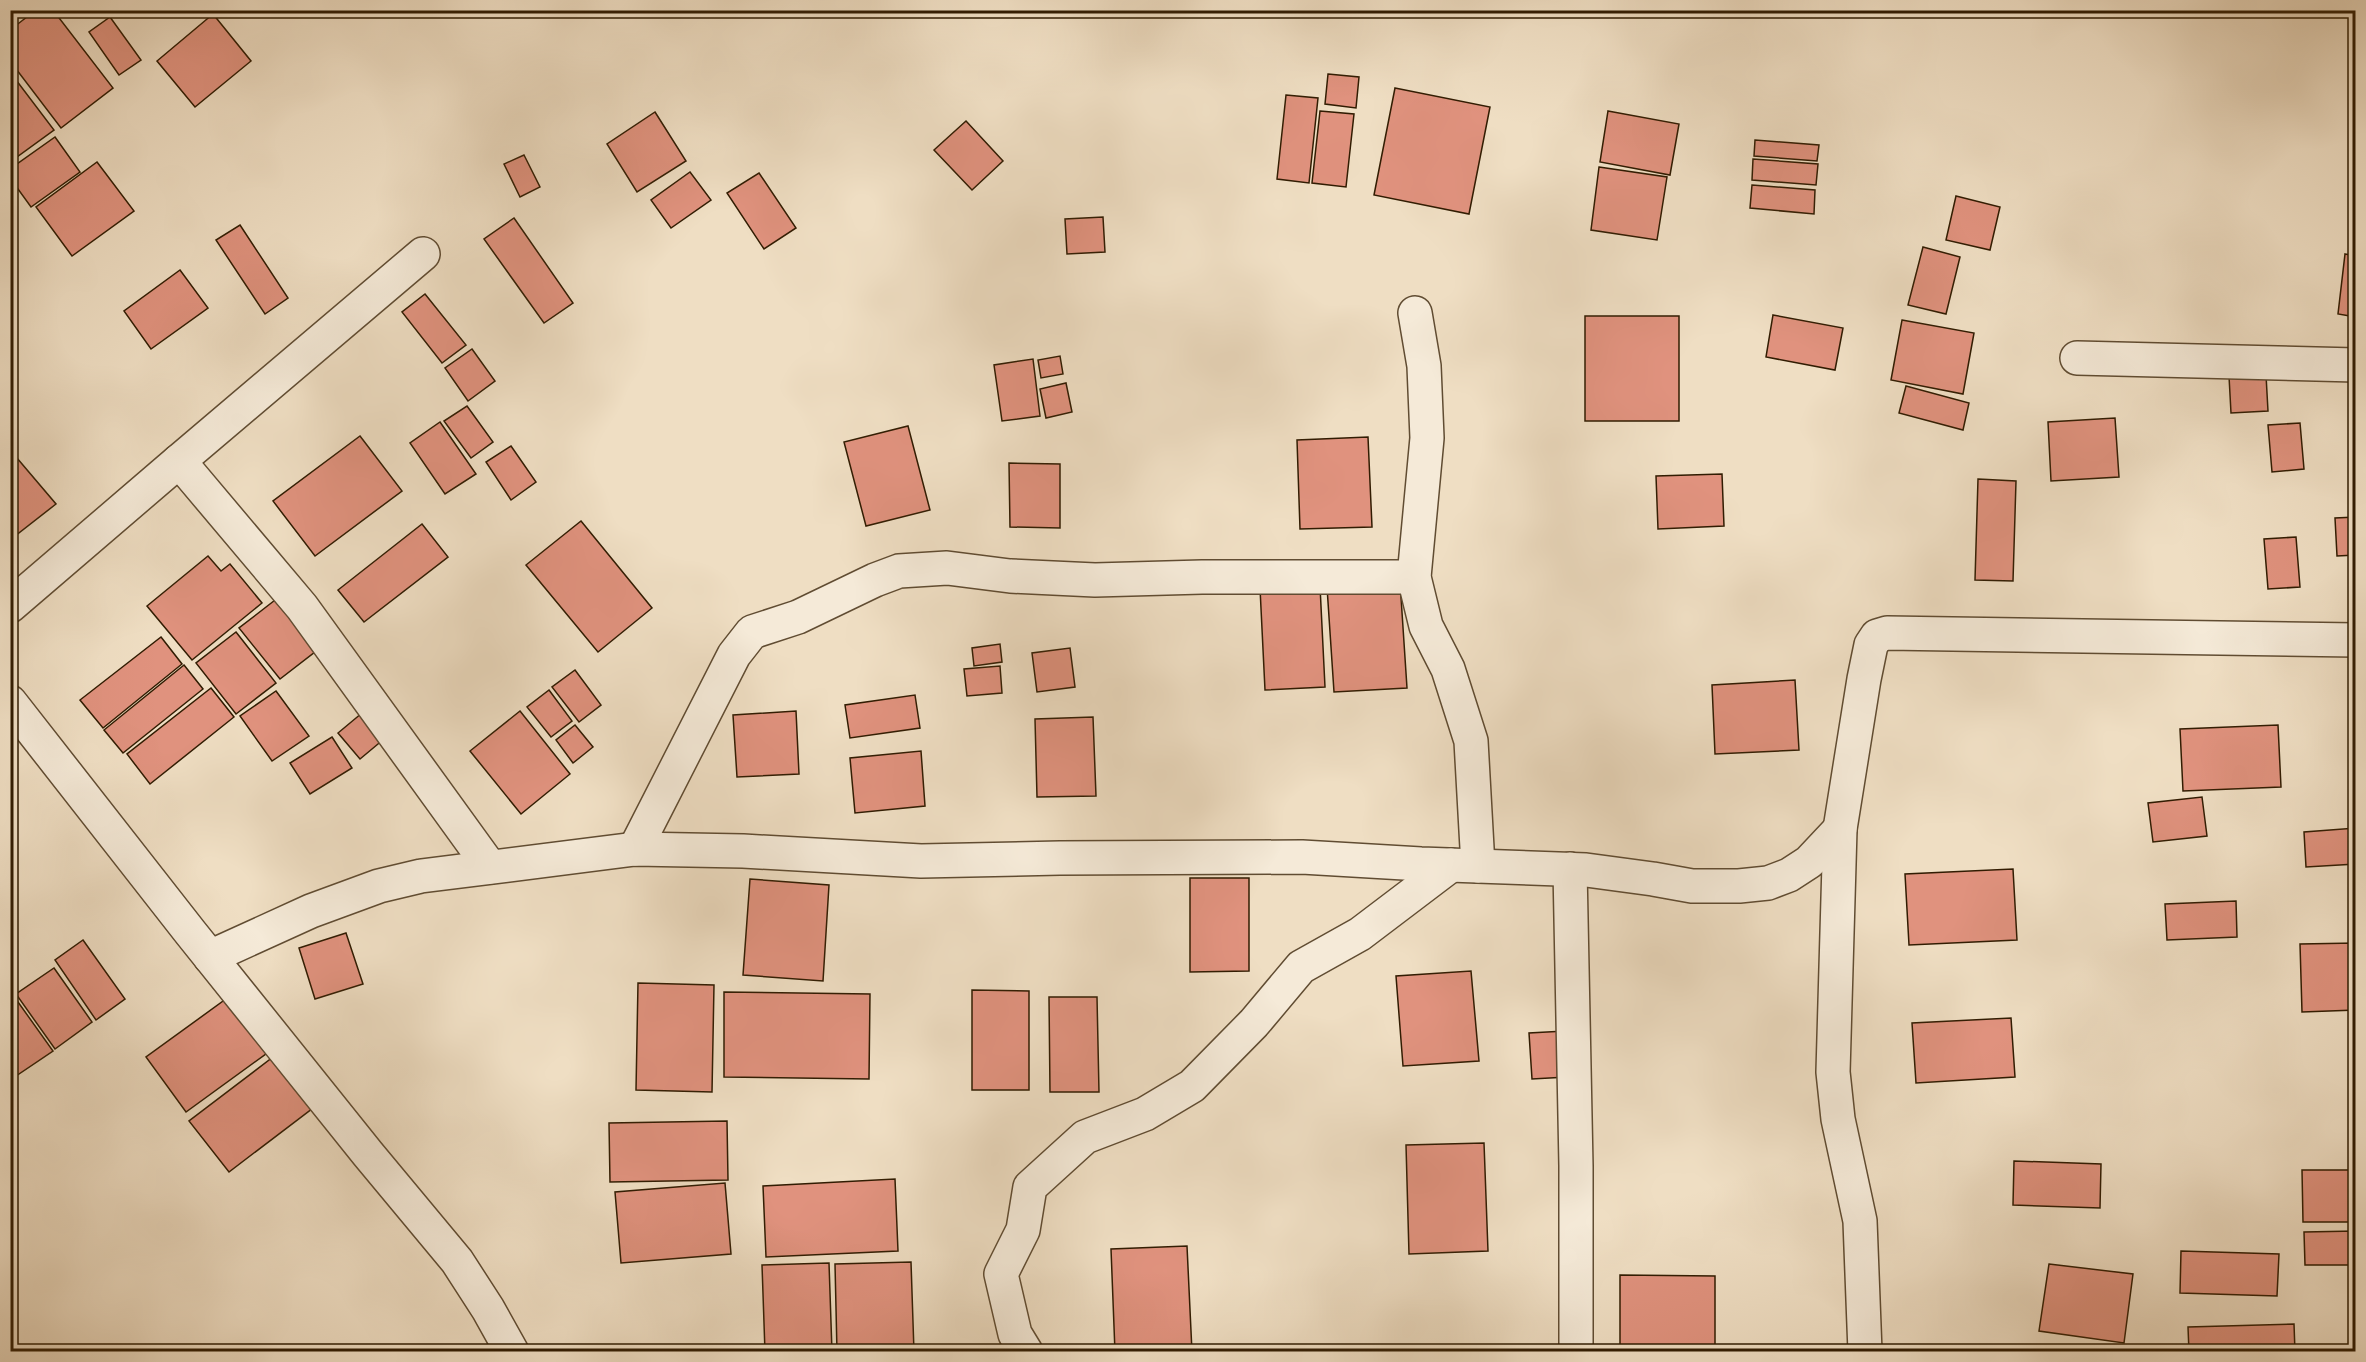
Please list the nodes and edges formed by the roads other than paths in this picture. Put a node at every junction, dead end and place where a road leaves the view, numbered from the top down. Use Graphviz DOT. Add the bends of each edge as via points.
graph roads {
  1 [pos="423,254"];
  2 [pos="1415,313"];
  3 [pos="2077,358"];
  4 [pos="2355,365"];
  5 [pos="179,461"];
  6 [pos="1414,577"];
  7 [pos="10,606"];
  8 [pos="2355,640"];
  9 [pos="10,702"];
  10 [pos="1840,829"];
  11 [pos="635,849"];
  12 [pos="1465,865"];
  13 [pos="490,867"];
  14 [pos="1570,869"];
  15 [pos="210,957"];
  16 [pos="512,1352"];
  17 [pos="1026,1352"];
  18 [pos="1576,1352"];
  19 [pos="1865,1352"];
  1 -- 5 [label="street"];
  2 -- 6 [label="street" via="1424,366 1427,438"];
  3 -- 4 [label="street"];
  5 -- 7 [label="street"];
  5 -- 13 [label="street" via="302,607"];
  6 -- 11 [label="street" via="1095,580 947,568 899,571 798,617 752,632 742,642"];
  6 -- 12 [label="street" via="1426,626 1448,669 1471,741"];
  8 -- 10 [label="street" via="1887,633 1877,636 1871,645 1864,679"];
  9 -- 15 [label="street"];
  10 -- 14 [label="street" via="1809,862 1768,883 1692,886"];
  10 -- 19 [label="street" via="1833,1072 1838,1119 1860,1221"];
  11 -- 12 [label="street" via="921,861 1302,857"];
  11 -- 13 [label="street"];
  12 -- 14 [label="street"];
  12 -- 17 [label="street" via="1360,934 1301,967 1254,1023 1192,1086 1145,1114 1085,1137 1030,1187 1023,1230 1001,1274 1015,1334"];
  13 -- 15 [label="street" via="379,886 311,910"];
  14 -- 18 [label="street"];
  15 -- 16 [label="street" via="457,1261"];
}
